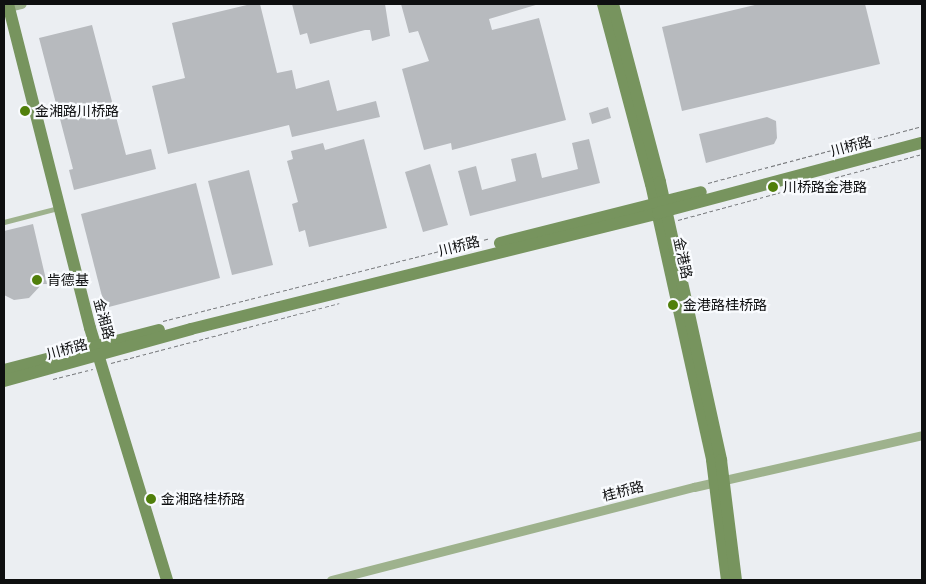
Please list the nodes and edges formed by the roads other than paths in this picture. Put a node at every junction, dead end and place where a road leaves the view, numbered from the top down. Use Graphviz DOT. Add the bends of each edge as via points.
graph roads {
  1 [pos="22,4"];
  2 [pos="603,4"];
  3 [pos="613,4"];
  4 [pos="7,6"];
  5 [pos="922,135"];
  6 [pos="922,143"];
  7 [pos="661,207"];
  8 [pos="60,208"];
  9 [pos="4,222"];
  10 [pos="97,351"];
  11 [pos="4,370"];
  12 [pos="4,381"];
  13 [pos="922,435"];
  14 [pos="720,481"];
  15 [pos="167,580"];
  16 [pos="331,580"];
  17 [pos="727,580"];
  18 [pos="736,580"];
  1 -- 4 [label="street"];
  2 -- 7 [label="street, 金港路"];
  3 -- 7 [label="street, 金港路"];
  4 -- 8 [label="street, 金湘路"];
  5 -- 7 [label="street, 川桥路"];
  6 -- 7 [label="street, 川桥路"];
  7 -- 10 [label="street, 川桥路"];
  7 -- 14 [label="street, 金港路"];
  8 -- 9 [label="lane"];
  8 -- 10 [label="street, 金湘路"];
  10 -- 11 [label="street, 川桥路"];
  10 -- 12 [label="street, 川桥路"];
  10 -- 15 [label="street, 金湘路"];
  13 -- 14 [label="street, 桂桥路"];
  14 -- 16 [label="street, 桂桥路"];
  14 -- 17 [label="street, 金港路"];
  14 -- 18 [label="street, 金港路"];
}
